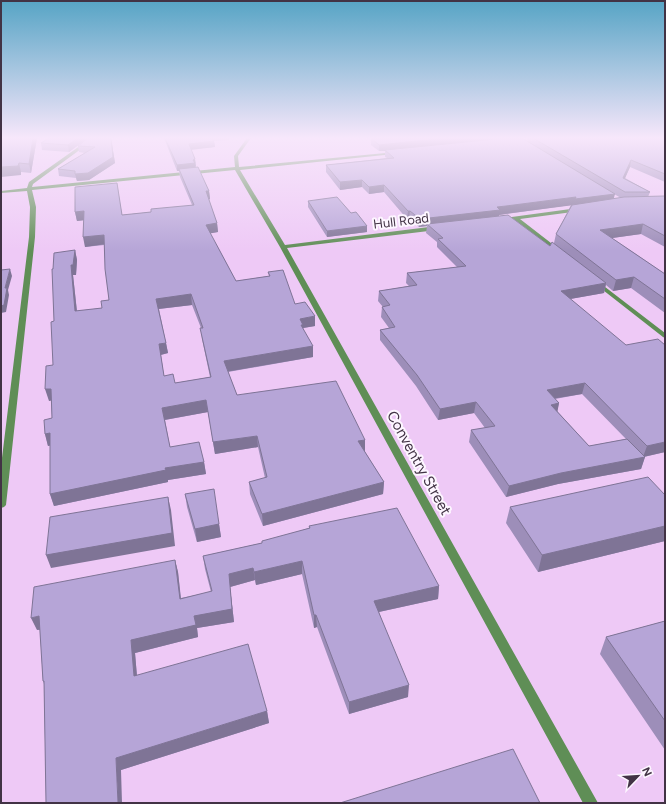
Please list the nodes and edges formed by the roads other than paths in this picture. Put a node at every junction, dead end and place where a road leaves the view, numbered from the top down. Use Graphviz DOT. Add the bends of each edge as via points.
graph roads {
  1 [pos="39,176"];
  2 [pos="169,176"];
  3 [pos="241,176"];
  4 [pos="29,189"];
  5 [pos="1,192"];
  6 [pos="585,209"];
  7 [pos="516,219"];
  8 [pos="501,220"];
  9 [pos="446,227"];
  10 [pos="283,247"];
  11 [pos="566,258"];
  12 [pos="591,277"];
  13 [pos="665,336"];
  14 [pos="1,505"];
  15 [pos="591,803"];
  1 -- 4 [label="street"];
  2 -- 4 [label="street"];
  3 -- 10 [label="street, Conventry Street"];
  4 -- 5 [label="street"];
  4 -- 14 [label="street" via="33,207 32,237"];
  6 -- 7 [label="street"];
  7 -- 8 [label="street"];
  7 -- 11 [label="street"];
  9 -- 10 [label="street, Hull Road"];
  10 -- 15 [label="street, Conventry Street"];
  12 -- 13 [label="street"];
}
